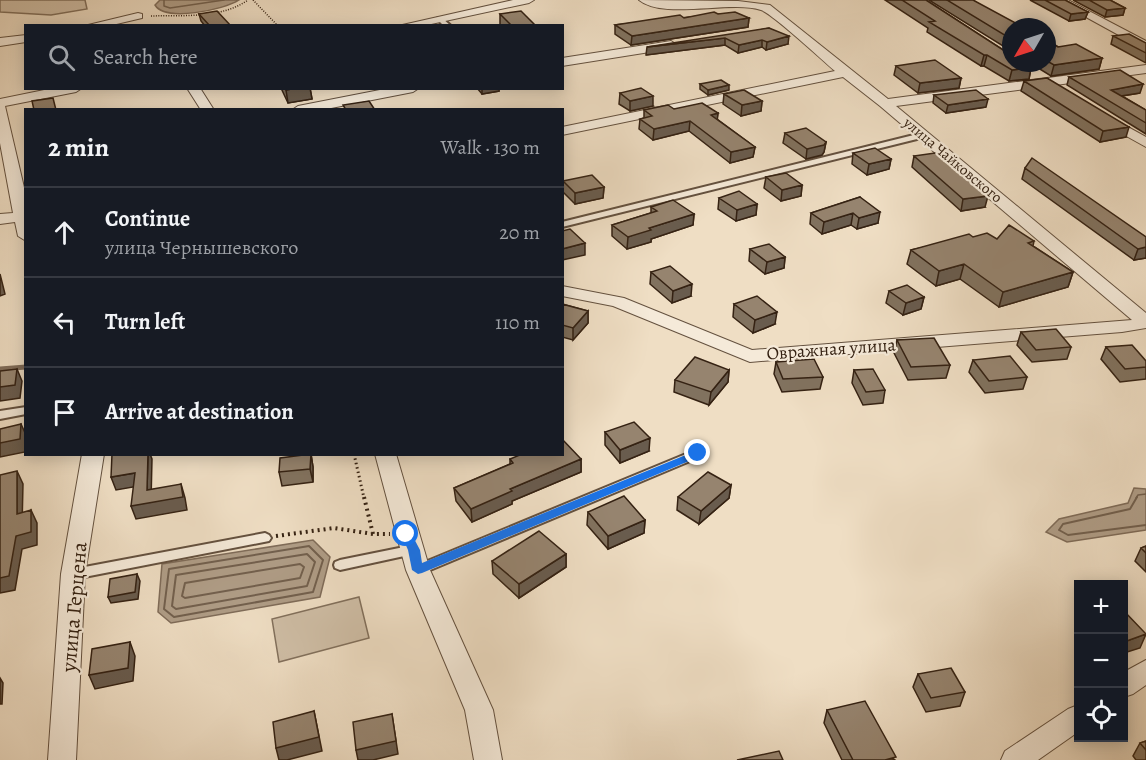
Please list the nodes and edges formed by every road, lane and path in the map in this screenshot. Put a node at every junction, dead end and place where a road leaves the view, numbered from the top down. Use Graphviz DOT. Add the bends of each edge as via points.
graph roads {
  1 [pos="248,0"];
  2 [pos="254,0"];
  3 [pos="529,0"];
  4 [pos="1060,0"];
  5 [pos="645,1"];
  6 [pos="662,6"];
  7 [pos="138,16"];
  8 [pos="444,22"];
  9 [pos="99,24"];
  10 [pos="276,24"];
  11 [pos="424,24"];
  12 [pos="24,38"];
  13 [pos="0,42"];
  14 [pos="681,44"];
  15 [pos="1146,46"];
  16 [pos="564,62"];
  17 [pos="1146,69"];
  18 [pos="1032,72"];
  19 [pos="845,73"];
  20 [pos="1047,82"];
  21 [pos="66,90"];
  22 [pos="194,90"];
  23 [pos="403,90"];
  24 [pos="1067,94"];
  25 [pos="0,103"];
  26 [pos="885,103"];
  27 [pos="0,108"];
  28 [pos="207,108"];
  29 [pos="308,108"];
  30 [pos="1096,112"];
  31 [pos="564,131"];
  32 [pos="922,135"];
  33 [pos="1146,143"];
  34 [pos="23,217"];
  35 [pos="0,219"];
  36 [pos="564,224"];
  37 [pos="564,291"];
  38 [pos="1146,321"];
  39 [pos="24,410"];
  40 [pos="0,415"];
  41 [pos="698,453"];
  42 [pos="93,456"];
  43 [pos="354,456"];
  44 [pos="386,456"];
  45 [pos="373,534"];
  46 [pos="266,538"];
  47 [pos="413,551"];
  48 [pos="340,565"];
  49 [pos="73,574"];
  50 [pos="1146,671"];
  51 [pos="1128,683"];
  52 [pos="1074,720"];
  53 [pos="62,760"];
  54 [pos="488,760"];
  55 [pos="1015,760"];
  1 -- 7 [label="path" via="223,10 192,15"];
  2 -- 10 [label="path"];
  3 -- 8 [label="street"];
  4 -- 15 [label="street"];
  5 -- 6 [label="lane"];
  5 -- 19 [label="street, улица Чайковского" via="758,3 782,27"];
  7 -- 9 [label="street"];
  8 -- 11 [label="street"];
  12 -- 13 [label="street"];
  14 -- 16 [label="street"];
  17 -- 20 [label="street"];
  18 -- 20 [label="street"];
  19 -- 26 [label="street, улица Чайковского"];
  19 -- 31 [label="street"];
  20 -- 24 [label="street"];
  20 -- 26 [label="street"];
  21 -- 25 [label="street"];
  22 -- 28 [label="street"];
  23 -- 29 [label="street"];
  26 -- 32 [label="street, улица Чайковского"];
  27 -- 34 [label="street"];
  30 -- 33 [label="street"];
  32 -- 36 [label="lane"];
  32 -- 38 [label="street, улица Чайковского"];
  34 -- 35 [label="street"];
  37 -- 38 [label="street, Овражная улица" via="618,302 750,356"];
  39 -- 40 [label="lane"];
  41 -- 47 [label="lane"];
  42 -- 49 [label="street, улица Герцена"];
  43 -- 45 [label="path"];
  44 -- 47 [label="street"];
  45 -- 46 [label="path" via="334,528"];
  45 -- 47 [label="path"];
  46 -- 49 [label="lane"];
  47 -- 48 [label="lane"];
  47 -- 54 [label="street" via="479,710"];
  49 -- 53 [label="street, улица Герцена"];
  50 -- 51 [label="street"];
  52 -- 55 [label="street"];
}
